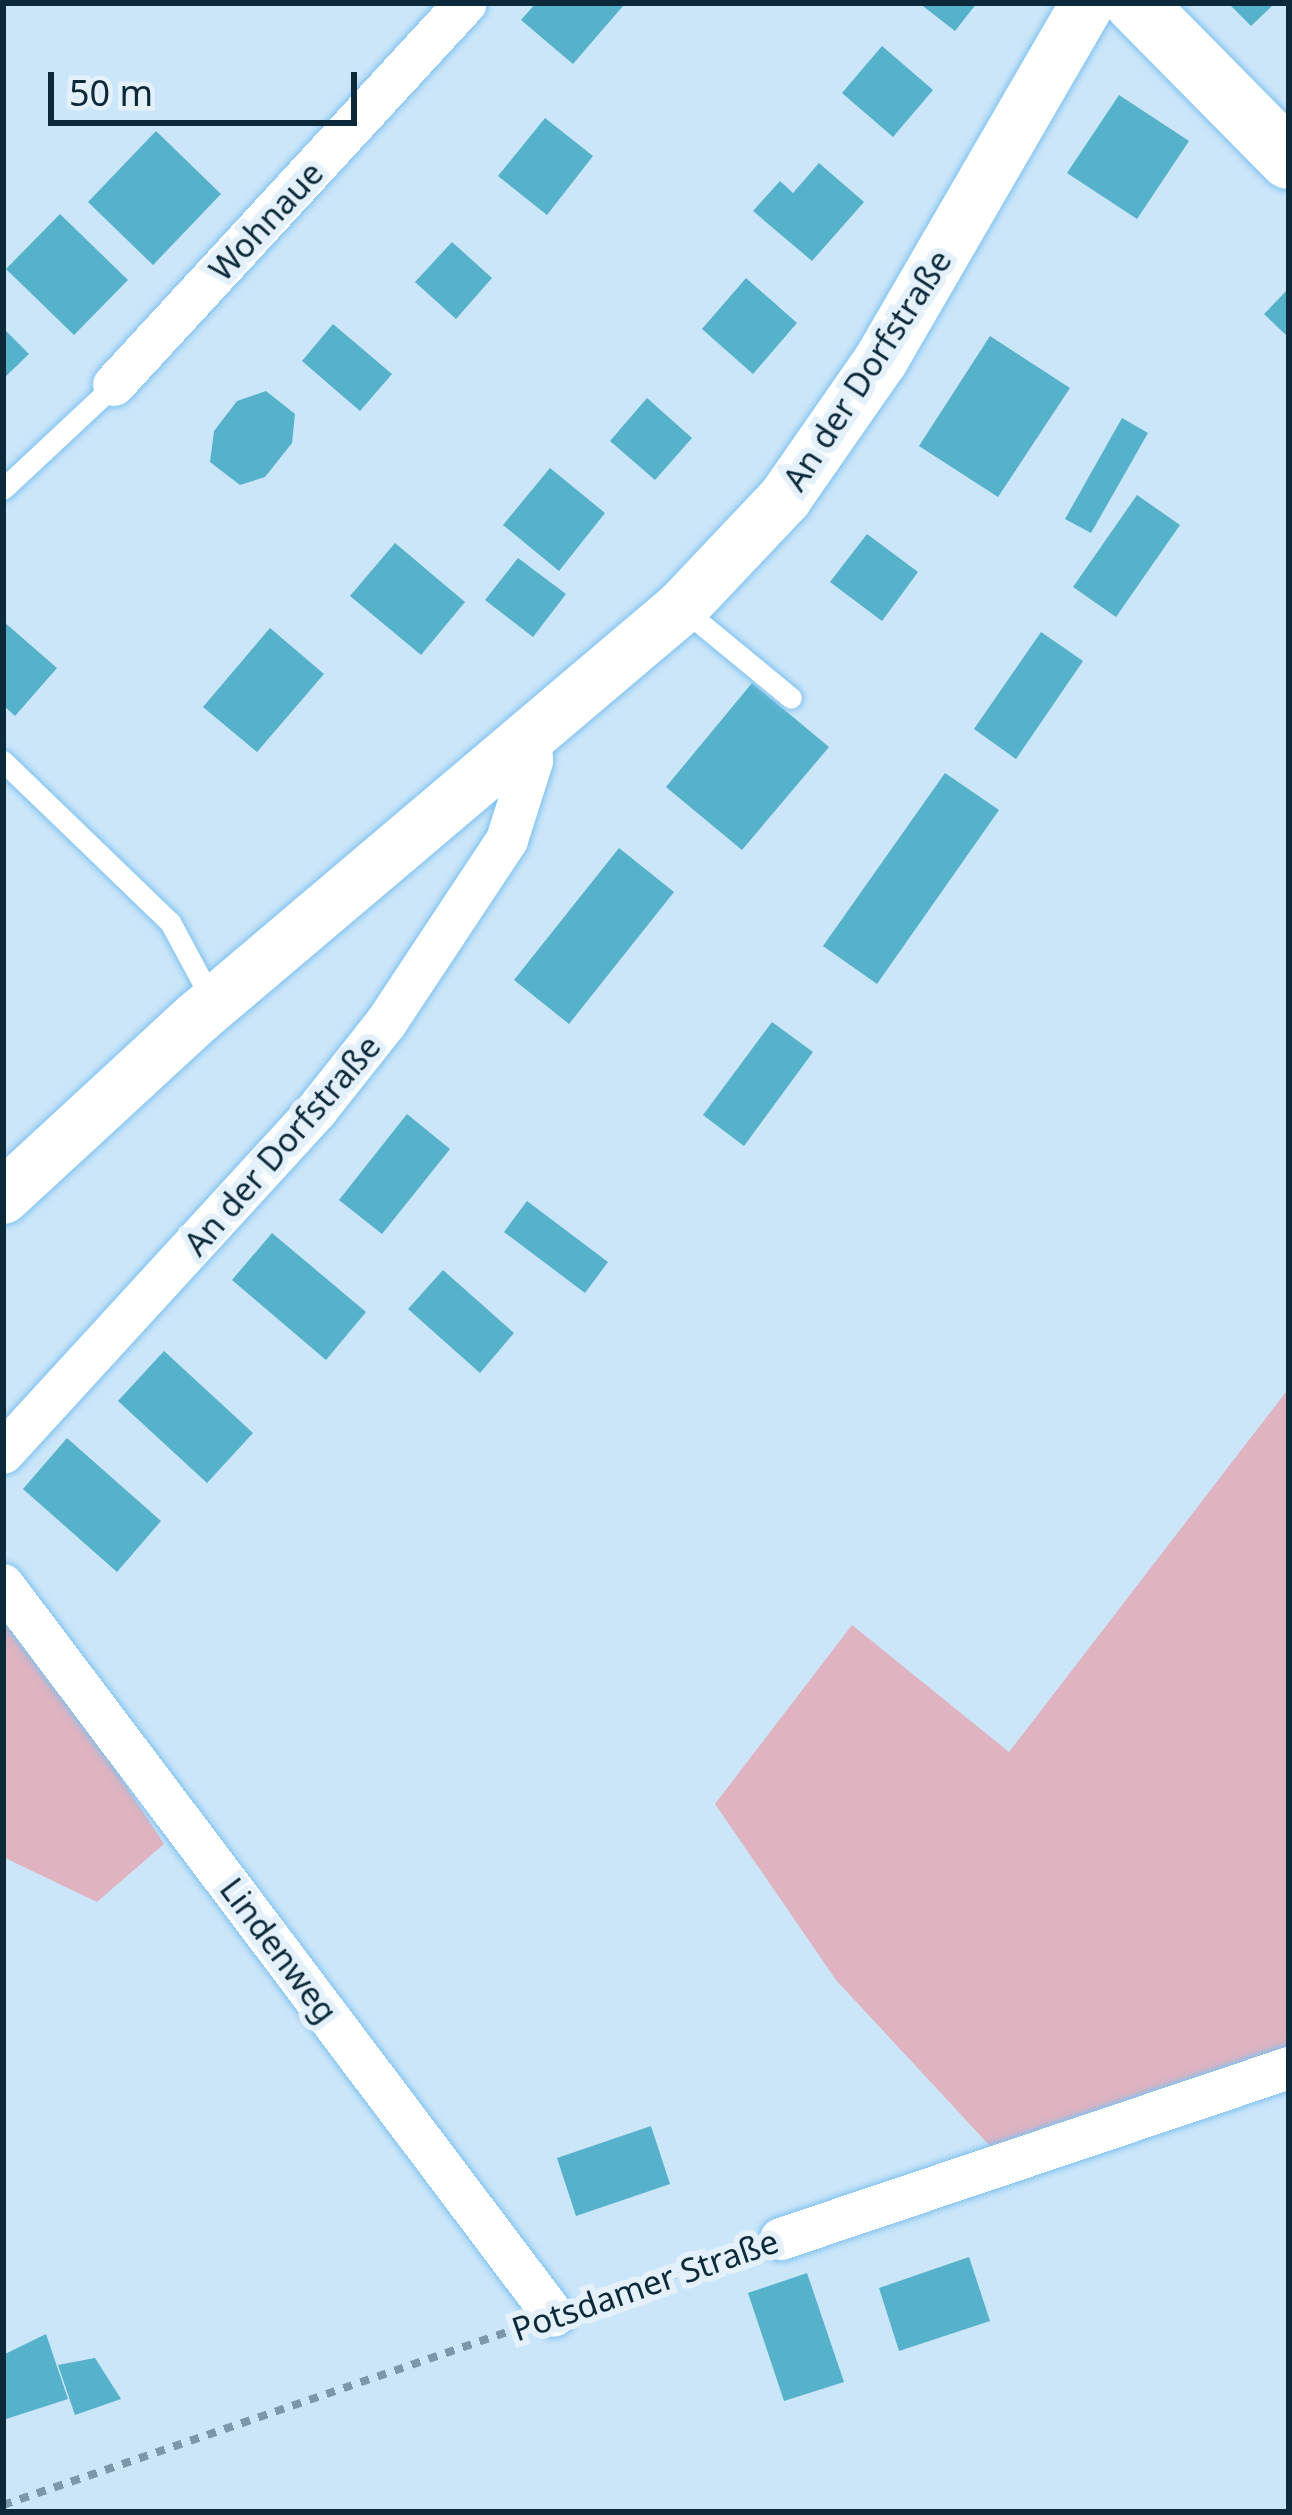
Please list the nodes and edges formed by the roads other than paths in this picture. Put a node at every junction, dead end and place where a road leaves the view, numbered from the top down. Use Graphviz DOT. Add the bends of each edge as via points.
graph roads {
  1 [pos="466,3"];
  2 [pos="1088,3"];
  3 [pos="1135,3"];
  4 [pos="1289,159"];
  5 [pos="114,385"];
  6 [pos="3,489"];
  7 [pos="682,607"];
  8 [pos="790,698"];
  9 [pos="531,737"];
  10 [pos="3,761"];
  11 [pos="214,1004"];
  12 [pos="3,1197"];
  13 [pos="3,1453"];
  14 [pos="3,1585"];
  15 [pos="1289,2068"];
  16 [pos="781,2239"];
  17 [pos="554,2316"];
  1 -- 5 [label="street, Wohnaue"];
  2 -- 7 [label="street, An der Dorfstraße" via="853,404 785,498"];
  3 -- 4 [label="main road"];
  5 -- 6 [label="lane"];
  7 -- 8 [label="lane"];
  7 -- 9 [label="street, An der Dorfstraße"];
  9 -- 11 [label="street, An der Dorfstraße"];
  9 -- 13 [label="street, An der Dorfstraße" via="532,761 507,840 386,1024"];
  10 -- 11 [label="lane" via="170,922"];
  11 -- 12 [label="street, An der Dorfstraße"];
  14 -- 17 [label="street, Lindenweg"];
  15 -- 16 [label="street, Potsdamer Straße"];
}
